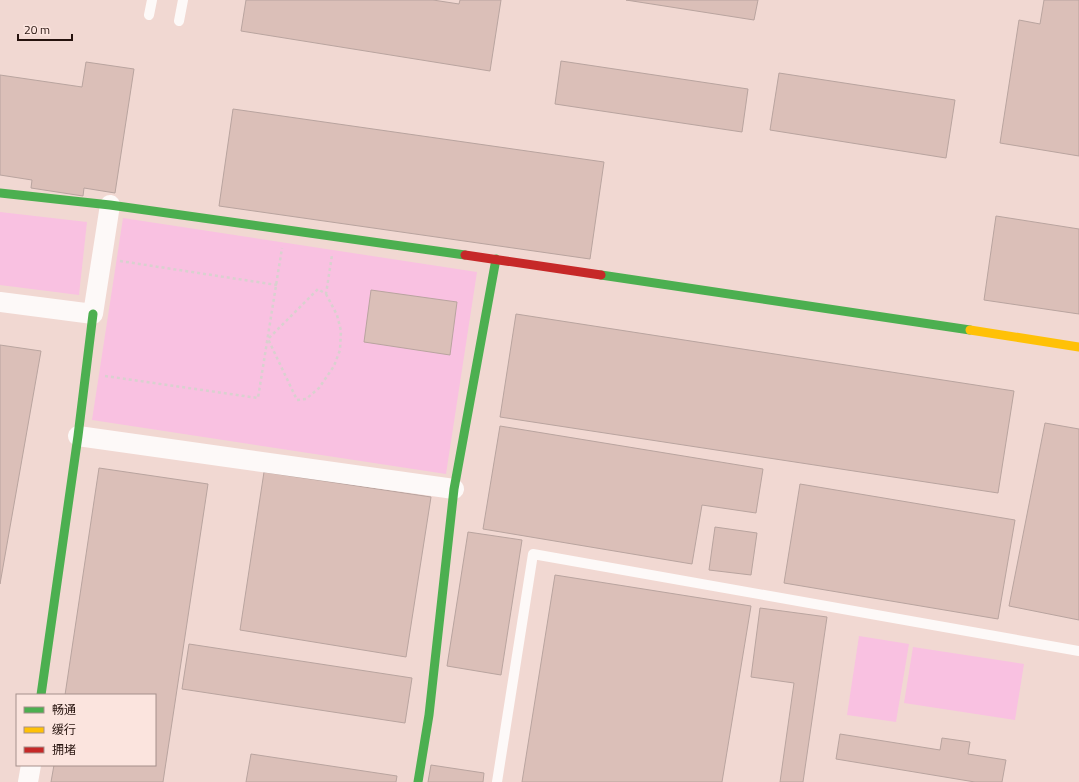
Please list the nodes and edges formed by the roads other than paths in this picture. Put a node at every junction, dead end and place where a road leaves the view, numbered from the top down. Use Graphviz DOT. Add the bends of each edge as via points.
graph roads {
  1 [pos="152,0"];
  2 [pos="183,0"];
  3 [pos="150,15"];
  4 [pos="180,21"];
  5 [pos="0,193"];
  6 [pos="110,205"];
  7 [pos="496,260"];
  8 [pos="0,302"];
  9 [pos="93,314"];
  10 [pos="1079,347"];
  11 [pos="78,436"];
  12 [pos="454,489"];
  13 [pos="1079,651"];
  14 [pos="41,694"];
  15 [pos="31,766"];
  16 [pos="28,782"];
  17 [pos="418,782"];
  18 [pos="497,782"];
  1 -- 3 [label="lane"];
  2 -- 4 [label="lane"];
  5 -- 6 [label="street"];
  6 -- 7 [label="street"];
  6 -- 9 [label="street"];
  7 -- 10 [label="street"];
  7 -- 12 [label="street"];
  8 -- 9 [label="street"];
  9 -- 11 [label="street"];
  11 -- 12 [label="street"];
  11 -- 14 [label="street"];
  12 -- 17 [label="street" via="429,715"];
  13 -- 18 [label="lane" via="533,554"];
  15 -- 16 [label="street"];
}
